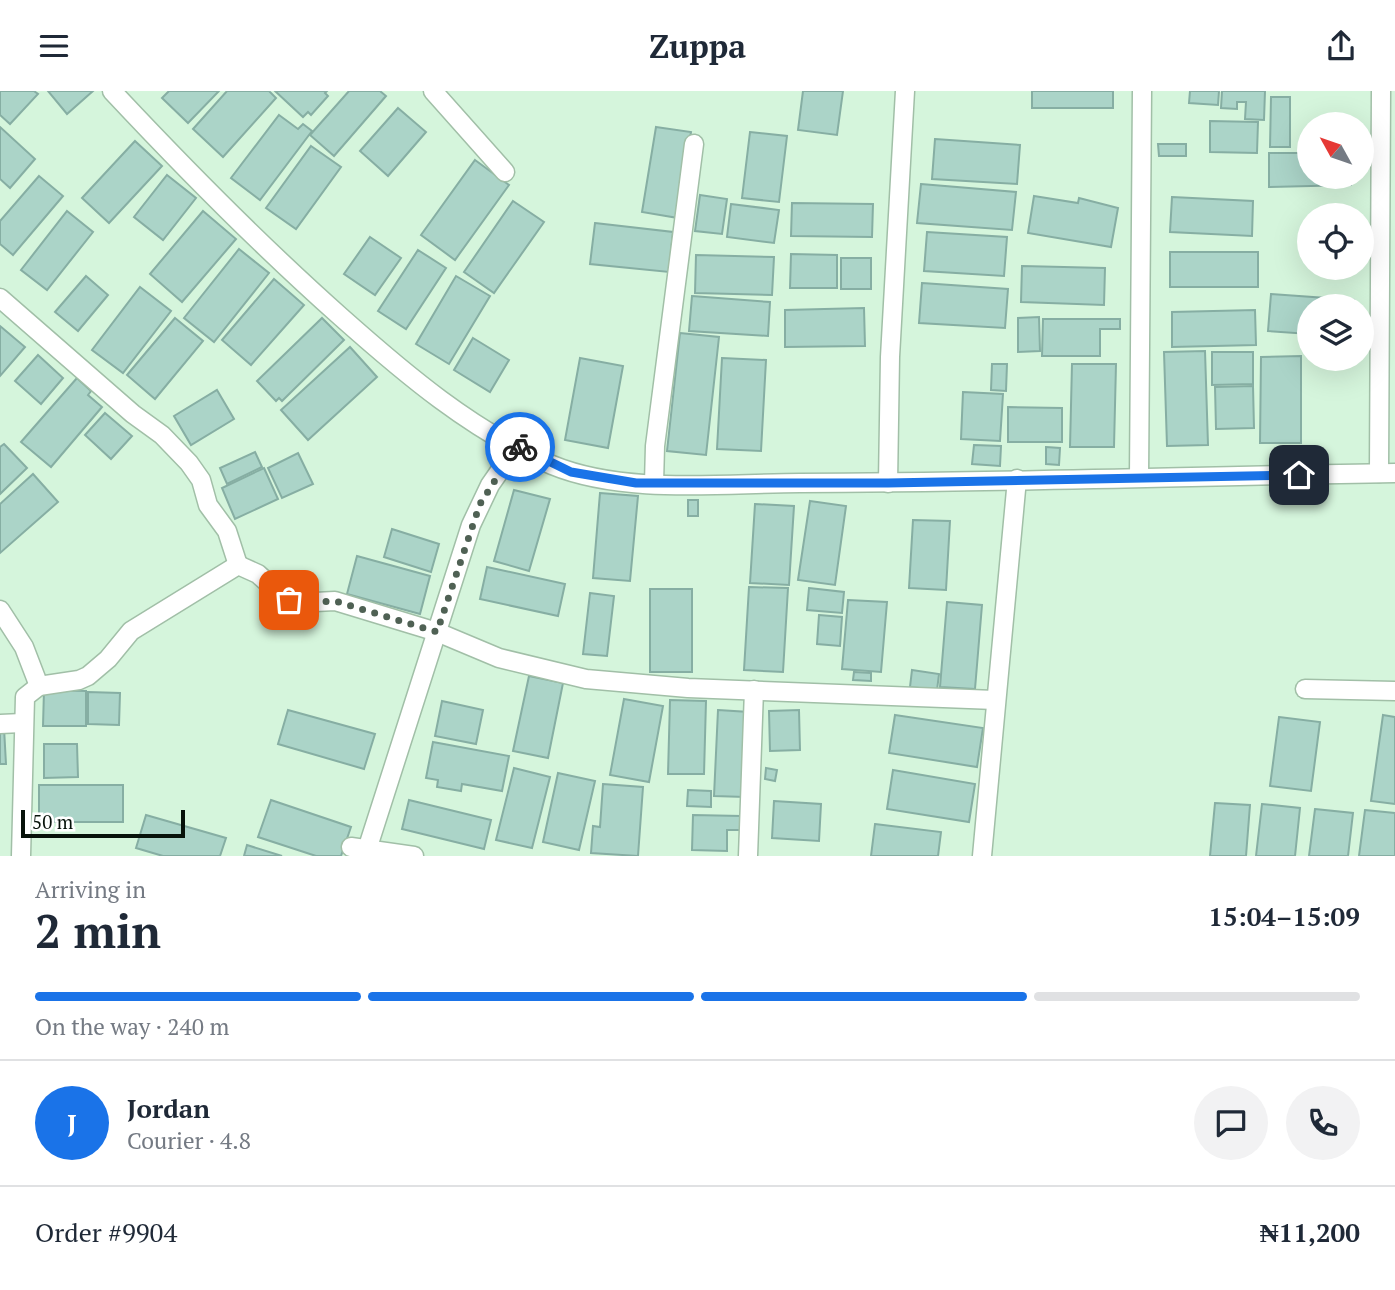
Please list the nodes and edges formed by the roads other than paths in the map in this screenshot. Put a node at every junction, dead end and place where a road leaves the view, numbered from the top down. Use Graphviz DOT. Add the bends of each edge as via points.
graph roads {
  1 [pos="112,91"];
  2 [pos="433,91"];
  3 [pos="905,91"];
  4 [pos="1142,91"];
  5 [pos="1381,91"];
  6 [pos="694,144"];
  7 [pos="505,172"];
  8 [pos="0,298"];
  9 [pos="517,446"];
  10 [pos="1387,473"];
  11 [pos="1139,477"];
  12 [pos="1017,479"];
  13 [pos="654,483"];
  14 [pos="888,483"];
  15 [pos="238,565"];
  16 [pos="0,610"];
  17 [pos="437,632"];
  18 [pos="39,686"];
  19 [pos="1305,689"];
  20 [pos="754,690"];
  21 [pos="1395,691"];
  22 [pos="995,700"];
  23 [pos="22,723"];
  24 [pos="0,724"];
  25 [pos="361,851"];
  26 [pos="21,856"];
  27 [pos="414,856"];
  28 [pos="748,856"];
  29 [pos="982,856"];
  1 -- 9 [label="street" via="246,229 383,354 443,401"];
  2 -- 7 [label="street"];
  3 -- 14 [label="street" via="890,343"];
  4 -- 11 [label="street"];
  5 -- 10 [label="street"];
  6 -- 13 [label="street"];
  8 -- 15 [label="street" via="189,463 226,531"];
  9 -- 13 [label="street" via="571,472"];
  9 -- 17 [label="street" via="480,504"];
  10 -- 11 [label="street"];
  11 -- 12 [label="street"];
  12 -- 14 [label="street"];
  12 -- 22 [label="street"];
  13 -- 14 [label="street"];
  15 -- 17 [label="street" via="258,574 295,603 335,601"];
  15 -- 18 [label="street" via="131,631 88,675"];
  16 -- 18 [label="street" via="24,647"];
  17 -- 20 [label="street" via="499,658 586,679"];
  17 -- 25 [label="street"];
  18 -- 23 [label="street" via="25,697"];
  19 -- 21 [label="street"];
  20 -- 22 [label="street"];
  20 -- 28 [label="street"];
  22 -- 29 [label="street"];
  23 -- 24 [label="street"];
  23 -- 26 [label="street"];
  25 -- 27 [label="street"];
}
